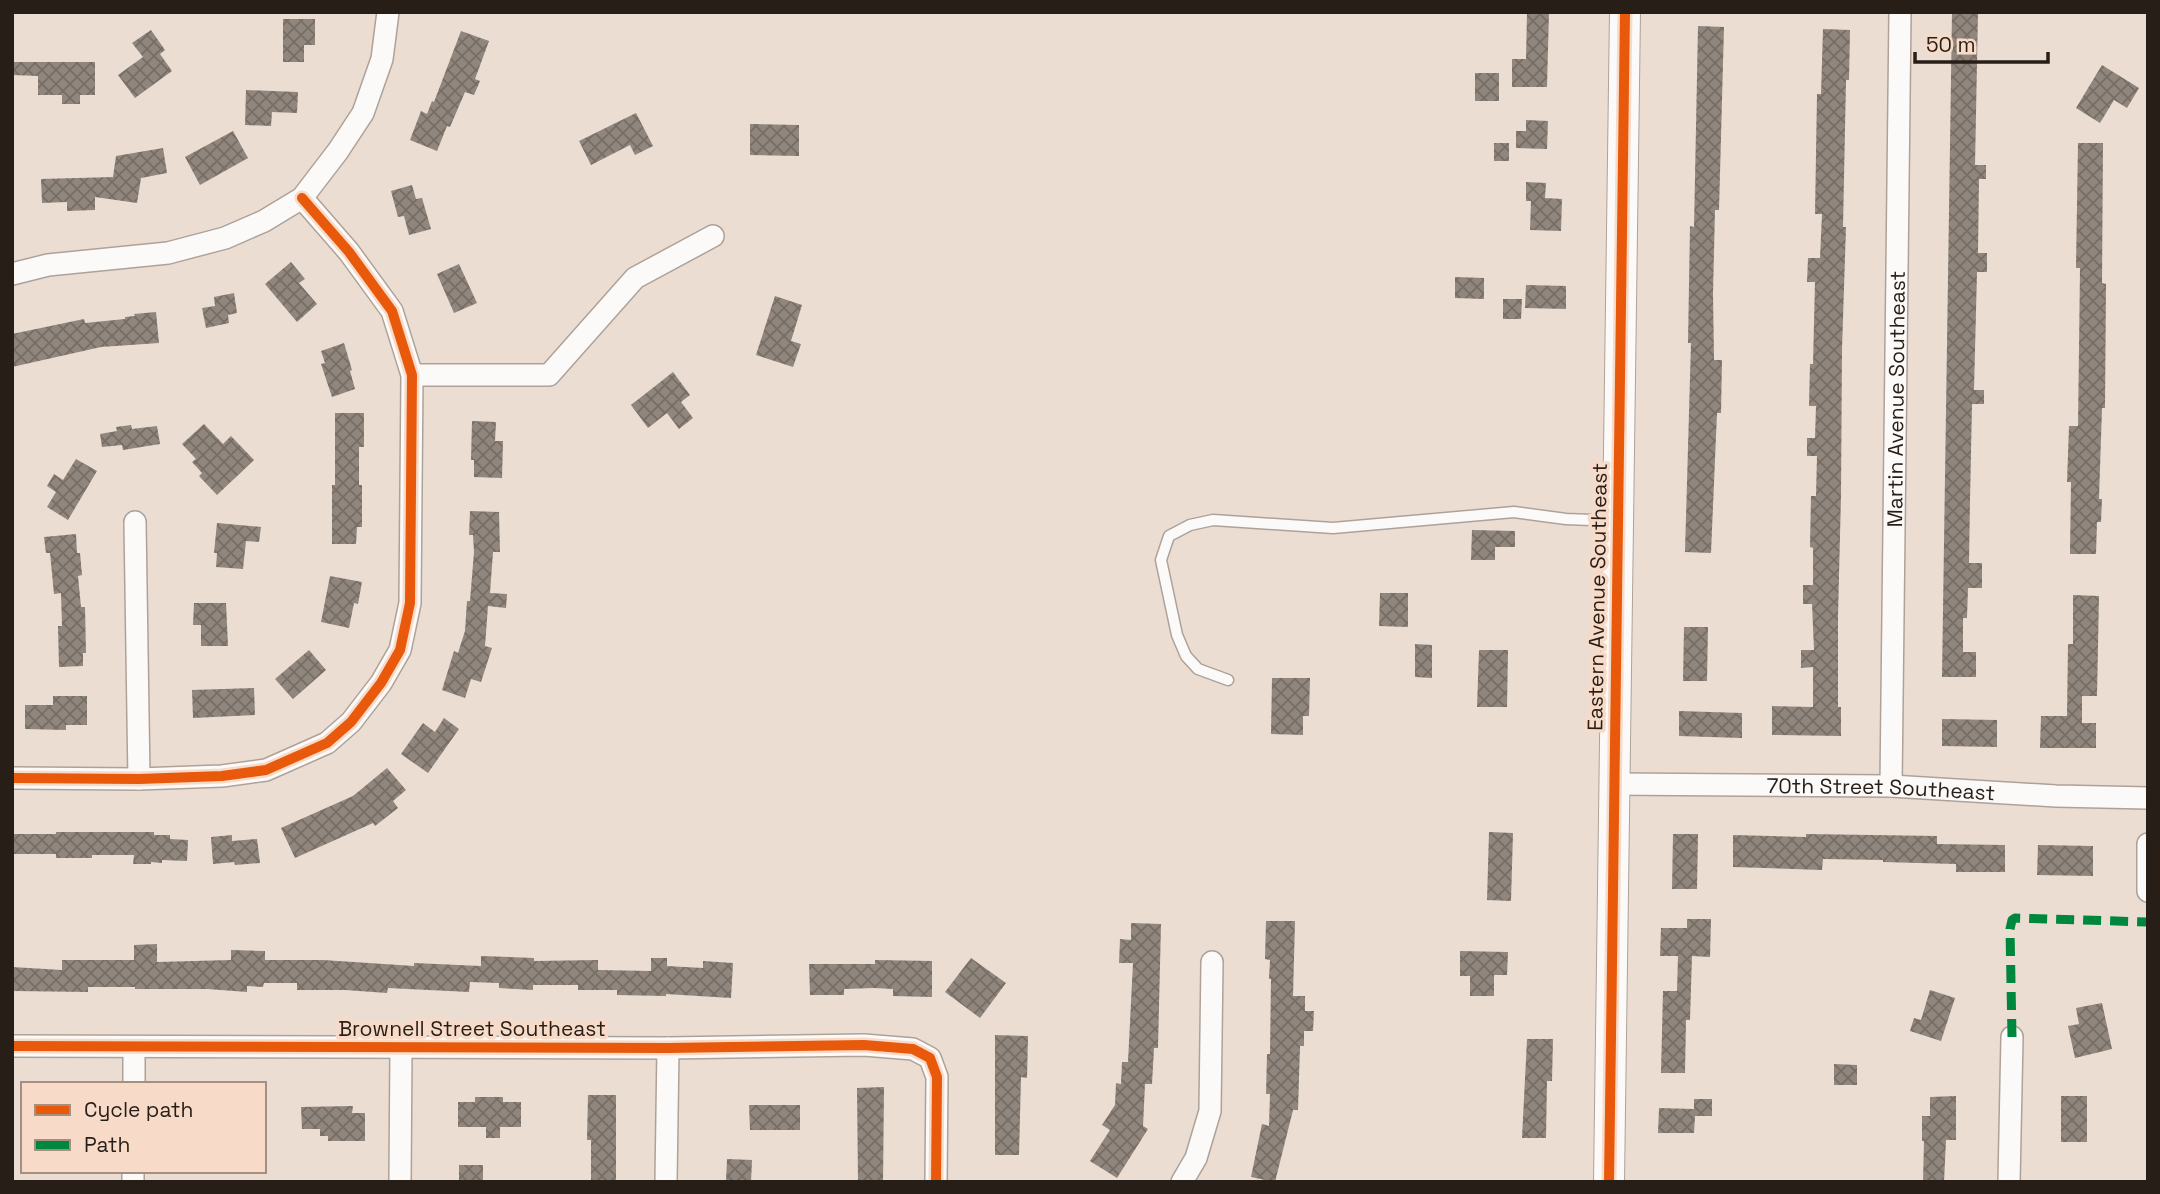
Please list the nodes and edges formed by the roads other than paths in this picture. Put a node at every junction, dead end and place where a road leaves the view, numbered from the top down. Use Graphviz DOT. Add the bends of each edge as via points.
graph roads {
  1 [pos="388,12"];
  2 [pos="1625,12"];
  3 [pos="1900,12"];
  4 [pos="302,198"];
  5 [pos="713,236"];
  6 [pos="12,274"];
  7 [pos="412,375"];
  8 [pos="135,522"];
  9 [pos="1619,522"];
  10 [pos="1228,680"];
  11 [pos="12,778"];
  12 [pos="139,779"];
  13 [pos="1612,784"];
  14 [pos="1891,786"];
  15 [pos="2148,798"];
  16 [pos="2148,844"];
  17 [pos="2148,891"];
  18 [pos="1212,962"];
  19 [pos="2011,1037"];
  20 [pos="12,1046"];
  21 [pos="134,1047"];
  22 [pos="401,1047"];
  23 [pos="668,1048"];
  24 [pos="134,1082"];
  25 [pos="400,1182"];
  26 [pos="666,1182"];
  27 [pos="936,1182"];
  28 [pos="1182,1182"];
  29 [pos="1609,1182"];
  30 [pos="2009,1182"];
  1 -- 4 [label="street" via="382,59 363,113"];
  2 -- 9 [label="street, Eastern Avenue Southeast"];
  3 -- 14 [label="street, Martin Avenue Southeast"];
  4 -- 6 [label="street" via="264,221 191,247 48,265"];
  4 -- 7 [label="street" via="392,311"];
  5 -- 7 [label="street" via="635,278 549,375"];
  7 -- 12 [label="street" via="410,603 400,650 381,683 351,722 327,743 266,770"];
  8 -- 12 [label="street"];
  9 -- 10 [label="lane" via="1514,512 1333,528 1213,520 1190,524 1169,536 1161,560 1177,635 1198,669"];
  9 -- 13 [label="street, Eastern Avenue Southeast"];
  11 -- 12 [label="street"];
  13 -- 14 [label="street, 70th Street Southeast"];
  13 -- 29 [label="street, Eastern Avenue Southeast"];
  14 -- 15 [label="street, 70th Street Southeast"];
  16 -- 17 [label="street"];
  18 -- 28 [label="street" via="1210,1111 1196,1158"];
  19 -- 30 [label="street"];
  20 -- 21 [label="street, Brownell Street Southeast"];
  21 -- 22 [label="street, Brownell Street Southeast"];
  21 -- 24 [label="street"];
  22 -- 23 [label="street, Brownell Street Southeast"];
  22 -- 25 [label="street"];
  23 -- 26 [label="street"];
  23 -- 27 [label="street, Brownell Street Southeast" via="864,1045 913,1049 930,1058 937,1077"];
}
